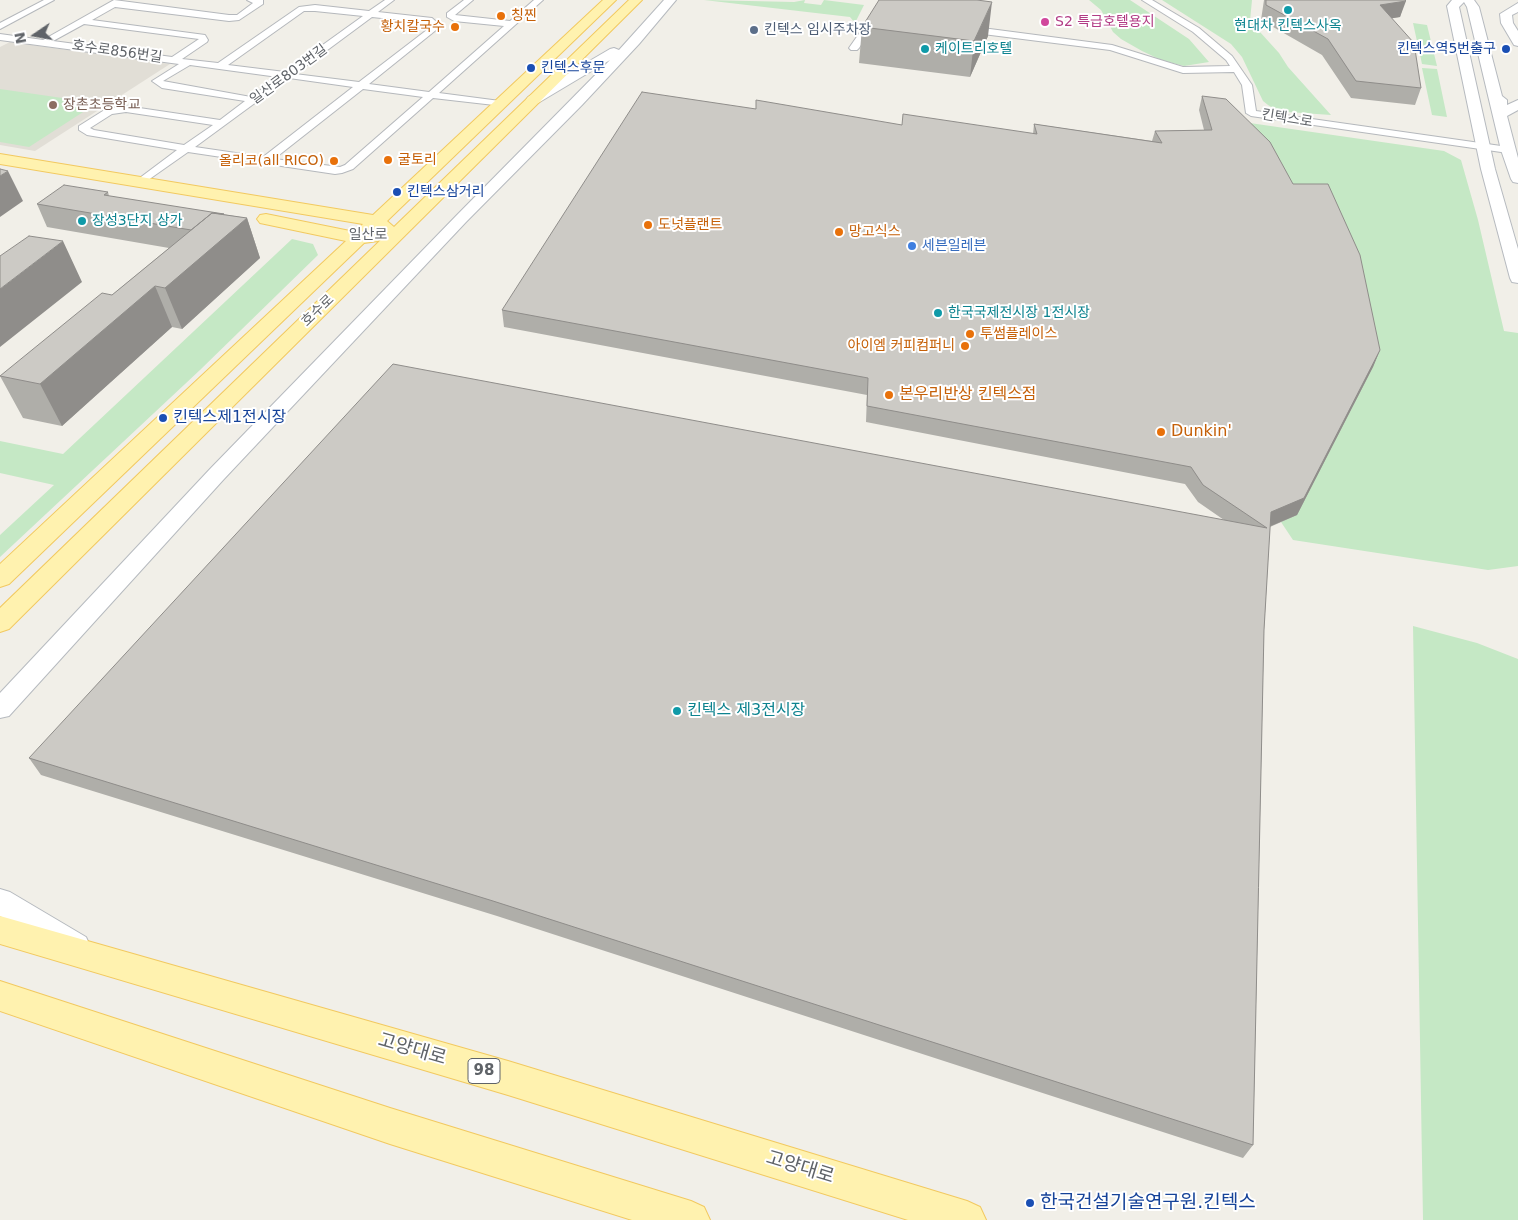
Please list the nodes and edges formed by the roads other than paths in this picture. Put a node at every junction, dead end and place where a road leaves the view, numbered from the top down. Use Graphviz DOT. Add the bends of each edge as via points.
graph roads {
  1 [pos="50,0"];
  2 [pos="250,0"];
  3 [pos="390,0"];
  4 [pos="468,0"];
  5 [pos="539,0"];
  6 [pos="610,0"];
  7 [pos="636,0"];
  8 [pos="670,0"];
  9 [pos="1146,0"];
  10 [pos="1458,0"];
  11 [pos="1468,0"];
  12 [pos="1482,0"];
  13 [pos="255,1"];
  14 [pos="117,2"];
  15 [pos="1518,7"];
  16 [pos="371,14"];
  17 [pos="879,17"];
  18 [pos="82,21"];
  19 [pos="511,25"];
  20 [pos="0,26"];
  21 [pos="961,28"];
  22 [pos="0,37"];
  23 [pos="635,41"];
  24 [pos="44,42"];
  25 [pos="1518,42"];
  26 [pos="1495,43"];
  27 [pos="854,48"];
  28 [pos="174,60"];
  29 [pos="189,62"];
  30 [pos="220,66"];
  31 [pos="1238,69"];
  32 [pos="1503,75"];
  33 [pos="287,76"];
  34 [pos="362,86"];
  35 [pos="431,95"];
  36 [pos="254,100"];
  37 [pos="533,100"];
  38 [pos="500,104"];
  39 [pos="1518,104"];
  40 [pos="1500,114"];
  41 [pos="222,123"];
  42 [pos="1483,146"];
  43 [pos="187,149"];
  44 [pos="1508,150"];
  45 [pos="0,159"];
  46 [pos="442,159"];
  47 [pos="266,160"];
  48 [pos="0,175"];
  49 [pos="1518,180"];
  50 [pos="141,182"];
  51 [pos="438,193"];
  52 [pos="299,208"];
  53 [pos="248,216"];
  54 [pos="377,221"];
  55 [pos="396,235"];
  56 [pos="359,238"];
  57 [pos="1518,278"];
  58 [pos="0,578"];
  59 [pos="0,623"];
  60 [pos="0,709"];
  61 [pos="0,900"];
  62 [pos="0,930"];
  63 [pos="96,958"];
  64 [pos="0,996"];
  65 [pos="691,1220"];
  66 [pos="967,1220"];
  1 -- 20 [label="street"];
  2 -- 13 [label="street"];
  3 -- 16 [label="street, 일산로803번길"];
  4 -- 19 [label="street" via="450,15"];
  5 -- 19 [label="street"];
  6 -- 38 [label="main road, 호수로"];
  7 -- 37 [label="main road, 호수로"];
  8 -- 23 [label="main road"];
  9 -- 31 [label="street, 킨텍스로" via="1196,30"];
  10 -- 42 [label="main road" via="1453,6"];
  11 -- 40 [label="main road" via="1473,7"];
  12 -- 26 [label="main road"];
  13 -- 14 [label="street, 호수로856번길" via="260,2 239,17 230,18"];
  14 -- 18 [label="street, 호수로856번길"];
  15 -- 25 [label="main road" via="1506,14 1507,23"];
  16 -- 30 [label="street" via="302,9"];
  16 -- 33 [label="street, 일산로803번길"];
  16 -- 34 [label="street" via="432,21 437,26"];
  17 -- 27 [label="street"];
  18 -- 24 [label="street, 호수로856번길"];
  18 -- 28 [label="street, 호수로856번길" via="202,37 204,40"];
  19 -- 35 [label="street"];
  21 -- 31 [label="street" via="1112,48 1184,70"];
  22 -- 24 [label="street, 호수로856번길"];
  23 -- 37 [label="main road"];
  23 -- 60 [label="main road" via="224,467"];
  24 -- 28 [label="street, 호수로856번길"];
  28 -- 29 [label="street, 호수로856번길"];
  29 -- 30 [label="street, 호수로856번길"];
  29 -- 36 [label="street, 호수로856번길" via="158,81 162,85"];
  30 -- 33 [label="street, 호수로856번길"];
  31 -- 42 [label="street, 킨텍스로" via="1247,85 1251,113"];
  32 -- 40 [label="main road"];
  33 -- 34 [label="street, 호수로856번길"];
  33 -- 36 [label="street, 일산로803번길"];
  34 -- 35 [label="street, 호수로856번길"];
  34 -- 47 [label="street"];
  35 -- 38 [label="street, 호수로856번길"];
  35 -- 47 [label="street" via="342,170"];
  36 -- 41 [label="street, 일산로803번길"];
  37 -- 51 [label="main road, 호수로"];
  38 -- 46 [label="main road, 호수로"];
  39 -- 40 [label="main road"];
  40 -- 44 [label="main road"];
  41 -- 43 [label="street, 일산로803번길"];
  41 -- 43 [label="street" via="126,109 109,111 83,128 91,133"];
  42 -- 44 [label="street, 킨텍스로"];
  42 -- 57 [label="main road"];
  43 -- 47 [label="street"];
  43 -- 50 [label="street, 일산로803번길"];
  44 -- 49 [label="main road"];
  45 -- 50 [label="main road, 일산로"];
  46 -- 51 [label="main road" via="450,163 450,167 424,194"];
  46 -- 54 [label="main road, 호수로"];
  48 -- 53 [label="main road, 일산로"];
  50 -- 52 [label="main road, 일산로"];
  51 -- 55 [label="main road, 호수로"];
  52 -- 53 [label="main road" via="306,212 306,216 269,212"];
  52 -- 54 [label="main road, 일산로"];
  53 -- 56 [label="main road, 일산로"];
  54 -- 55 [label="main road, 일산로"];
  54 -- 56 [label="main road, 호수로"];
  55 -- 56 [label="main road, 일산로"];
  55 -- 59 [label="main road, 호수로"];
  56 -- 58 [label="main road, 호수로"];
  61 -- 63 [label="main road"];
  62 -- 63 [label="main road, 고양대로 / 98"];
  63 -- 66 [label="main road, 고양대로 / 98" via="508,1078"];
  64 -- 65 [label="main road" via="390,1126"];
}
